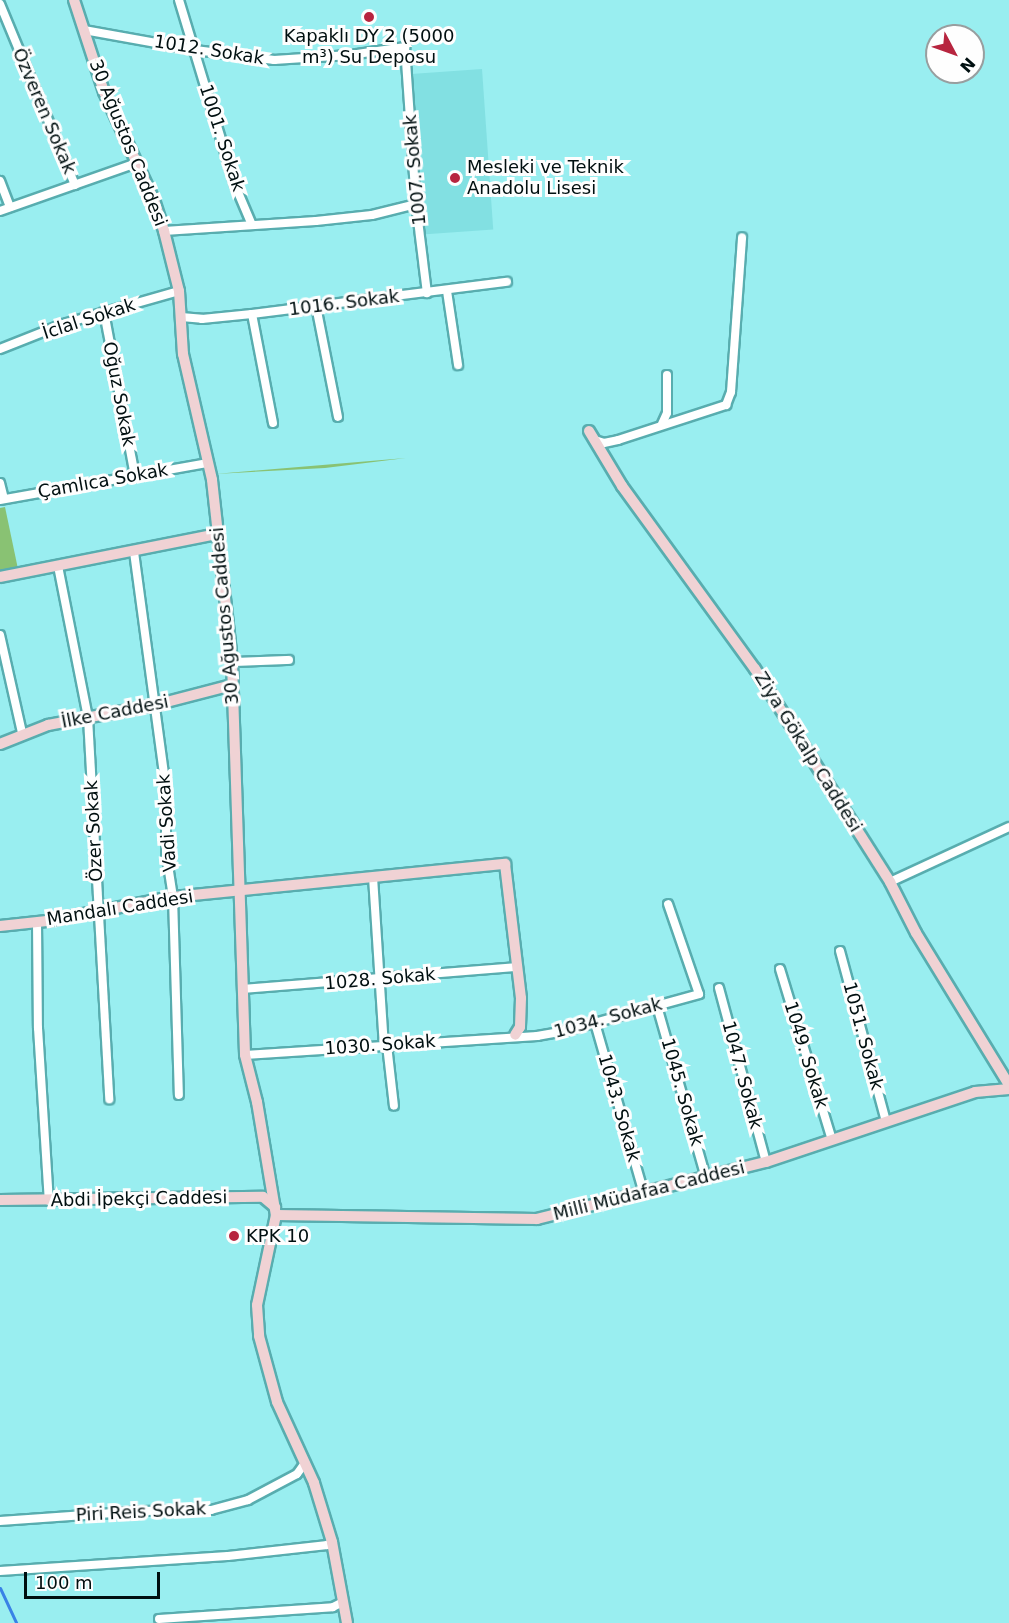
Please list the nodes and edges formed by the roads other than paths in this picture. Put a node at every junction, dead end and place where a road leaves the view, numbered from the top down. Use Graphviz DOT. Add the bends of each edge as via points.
graph roads {
  1 [pos="74,0"];
  2 [pos="179,0"];
  3 [pos="0,4"];
  4 [pos="84,30"];
  5 [pos="405,47"];
  6 [pos="195,51"];
  7 [pos="136,163"];
  8 [pos="0,181"];
  9 [pos="75,185"];
  10 [pos="416,204"];
  11 [pos="10,207"];
  12 [pos="0,211"];
  13 [pos="252,225"];
  14 [pos="164,231"];
  15 [pos="742,237"];
  16 [pos="507,282"];
  17 [pos="179,291"];
  18 [pos="447,291"];
  19 [pos="427,294"];
  20 [pos="316,306"];
  21 [pos="104,312"];
  22 [pos="252,314"];
  23 [pos="181,317"];
  24 [pos="0,349"];
  25 [pos="458,364"];
  26 [pos="667,375"];
  27 [pos="338,417"];
  28 [pos="273,423"];
  29 [pos="662,424"];
  30 [pos="592,435"];
  31 [pos="207,463"];
  32 [pos="135,476"];
  33 [pos="0,483"];
  34 [pos="2,500"];
  35 [pos="218,534"];
  36 [pos="135,552"];
  37 [pos="58,566"];
  38 [pos="0,578"];
  39 [pos="0,635"];
  40 [pos="289,660"];
  41 [pos="232,662"];
  42 [pos="232,685"];
  43 [pos="155,705"];
  44 [pos="88,718"];
  45 [pos="22,733"];
  46 [pos="0,744"];
  47 [pos="1009,827"];
  48 [pos="373,877"];
  49 [pos="890,882"];
  50 [pos="240,892"];
  51 [pos="173,897"];
  52 [pos="668,904"];
  53 [pos="99,911"];
  54 [pos="37,921"];
  55 [pos="0,926"];
  56 [pos="840,951"];
  57 [pos="517,967"];
  58 [pos="780,969"];
  59 [pos="378,980"];
  60 [pos="719,988"];
  61 [pos="243,989"];
  62 [pos="657,1006"];
  63 [pos="595,1023"];
  64 [pos="515,1035"];
  65 [pos="385,1045"];
  66 [pos="245,1055"];
  67 [pos="1009,1087"];
  68 [pos="179,1095"];
  69 [pos="109,1099"];
  70 [pos="394,1106"];
  71 [pos="886,1122"];
  72 [pos="832,1140"];
  73 [pos="766,1162"];
  74 [pos="706,1178"];
  75 [pos="644,1194"];
  76 [pos="0,1200"];
  77 [pos="49,1201"];
  78 [pos="276,1211"];
  79 [pos="305,1463"];
  80 [pos="0,1521"];
  81 [pos="332,1542"];
  82 [pos="0,1571"];
  83 [pos="343,1602"];
  84 [pos="159,1619"];
  85 [pos="347,1623"];
  1 -- 4 [label="street, 30 Ağustos Caddesi"];
  2 -- 6 [label="street, 1001. Sokak"];
  3 -- 9 [label="street, Özveren Sokak"];
  4 -- 6 [label="street, 1012. Sokak"];
  4 -- 7 [label="street, 30 Ağustos Caddesi" via="104,92"];
  5 -- 6 [label="street, 1012. Sokak" via="274,60"];
  5 -- 10 [label="street, 1007. Sokak"];
  6 -- 13 [label="street, 1001. Sokak" via="235,185"];
  7 -- 9 [label="street"];
  7 -- 14 [label="street, 30 Ağustos Caddesi"];
  8 -- 11 [label="street"];
  9 -- 11 [label="street"];
  10 -- 13 [label="street" via="372,215"];
  10 -- 19 [label="street, 1007. Sokak"];
  11 -- 12 [label="street"];
  13 -- 14 [label="street"];
  14 -- 17 [label="street, 30 Ağustos Caddesi"];
  15 -- 29 [label="street" via="729,398 726,405"];
  16 -- 18 [label="street, 1016. Sokak"];
  17 -- 21 [label="street, İclal Sokak"];
  17 -- 23 [label="street, 30 Ağustos Caddesi"];
  18 -- 19 [label="street, 1016. Sokak"];
  18 -- 25 [label="street"];
  19 -- 20 [label="street, 1016. Sokak"];
  20 -- 22 [label="street, 1016. Sokak"];
  20 -- 27 [label="street"];
  21 -- 24 [label="street, İclal Sokak"];
  21 -- 32 [label="street, Oğuz Sokak"];
  22 -- 23 [label="street, 1016. Sokak"];
  22 -- 28 [label="street"];
  23 -- 31 [label="street, 30 Ağustos Caddesi" via="183,354"];
  26 -- 29 [label="street" via="667,413"];
  29 -- 30 [label="street" via="604,443"];
  30 -- 49 [label="street, Ziya Gökalp Caddesi" via="622,486 732,633"];
  31 -- 32 [label="street, Çamlıca Sokak"];
  31 -- 35 [label="street, 30 Ağustos Caddesi"];
  32 -- 34 [label="street, Çamlıca Sokak"];
  33 -- 34 [label="street"];
  35 -- 36 [label="street"];
  35 -- 41 [label="street, 30 Ağustos Caddesi"];
  36 -- 37 [label="street"];
  36 -- 43 [label="street, Vadi Sokak"];
  37 -- 38 [label="street"];
  37 -- 44 [label="street, Özer Sokak"];
  39 -- 45 [label="street"];
  40 -- 41 [label="street"];
  41 -- 42 [label="street, 30 Ağustos Caddesi"];
  42 -- 43 [label="street, İlke Caddesi"];
  42 -- 50 [label="street, 30 Ağustos Caddesi"];
  43 -- 44 [label="street, İlke Caddesi"];
  43 -- 51 [label="street, Vadi Sokak" via="166,788 166,852"];
  44 -- 45 [label="street, İlke Caddesi"];
  44 -- 53 [label="street, Özer Sokak"];
  45 -- 46 [label="street, İlke Caddesi"];
  47 -- 49 [label="street"];
  48 -- 50 [label="street, Mandalı Caddesi"];
  48 -- 57 [label="street, Mandalı Caddesi" via="505,864"];
  48 -- 59 [label="street"];
  49 -- 67 [label="street, Ziya Gökalp Caddesi" via="916,933"];
  50 -- 51 [label="street, Mandalı Caddesi"];
  50 -- 61 [label="street, 30 Ağustos Caddesi"];
  51 -- 53 [label="street, Mandalı Caddesi"];
  51 -- 68 [label="street, Vadi Sokak"];
  52 -- 62 [label="street, 1034. Sokak" via="699,994"];
  53 -- 54 [label="street, Mandalı Caddesi"];
  53 -- 69 [label="street, Özer Sokak"];
  54 -- 55 [label="street, Mandalı Caddesi"];
  54 -- 77 [label="street" via="38,1028"];
  56 -- 71 [label="street, 1051. Sokak"];
  57 -- 59 [label="street, 1028. Sokak"];
  57 -- 64 [label="street" via="521,998 520,1027"];
  58 -- 72 [label="street, 1049. Sokak"];
  59 -- 61 [label="street, 1028. Sokak"];
  59 -- 65 [label="street"];
  60 -- 73 [label="street, 1047. Sokak"];
  61 -- 66 [label="street, 30 Ağustos Caddesi"];
  62 -- 63 [label="street, 1034. Sokak"];
  62 -- 74 [label="street, 1045. Sokak"];
  63 -- 64 [label="street, 1034. Sokak" via="537,1036"];
  63 -- 75 [label="street, 1043. Sokak"];
  64 -- 65 [label="street, 1030. Sokak"];
  65 -- 66 [label="street, 1030. Sokak"];
  65 -- 70 [label="street"];
  66 -- 78 [label="street, 30 Ağustos Caddesi"];
  67 -- 71 [label="street, Milli Müdafaa Caddesi" via="975,1092"];
  71 -- 72 [label="street, Milli Müdafaa Caddesi"];
  72 -- 73 [label="street, Milli Müdafaa Caddesi"];
  73 -- 74 [label="street, Milli Müdafaa Caddesi"];
  74 -- 75 [label="street, Milli Müdafaa Caddesi"];
  75 -- 78 [label="street, Milli Müdafaa Caddesi" via="537,1219"];
  76 -- 77 [label="street, Abdi İpekçi Caddesi"];
  77 -- 78 [label="street, Abdi İpekçi Caddesi" via="263,1197"];
  78 -- 79 [label="street" via="257,1305 259,1336 278,1402"];
  79 -- 80 [label="street, Piri Reis Sokak" via="297,1474 248,1500 211,1510"];
  79 -- 81 [label="street"];
  81 -- 82 [label="street" via="228,1556"];
  81 -- 83 [label="street"];
  83 -- 84 [label="street" via="333,1607"];
  83 -- 85 [label="street"];
}
